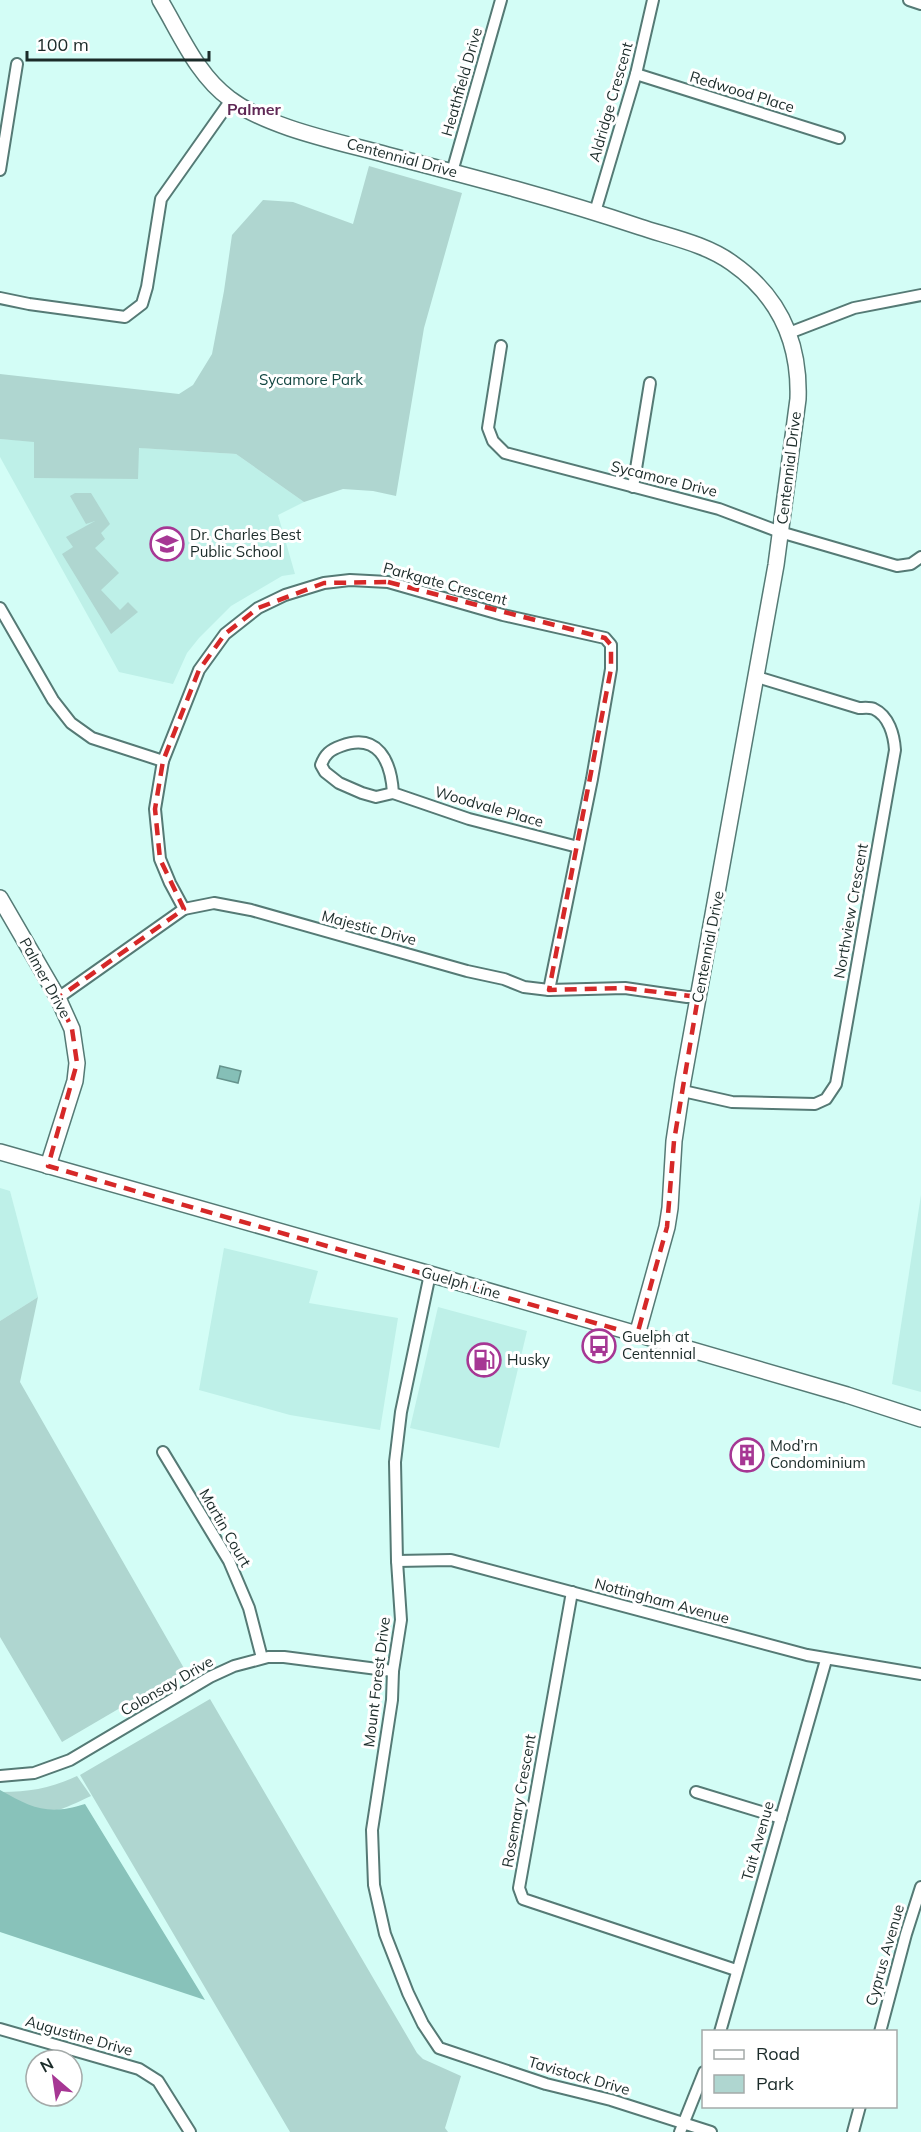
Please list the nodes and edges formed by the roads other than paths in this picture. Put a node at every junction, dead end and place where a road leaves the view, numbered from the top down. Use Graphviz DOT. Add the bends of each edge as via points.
graph roads {
  1 [pos="160,0"];
  2 [pos="501,0"];
  3 [pos="653,0"];
  4 [pos="909,0"];
  5 [pos="921,4"];
  6 [pos="17,64"];
  7 [pos="636,74"];
  8 [pos="231,100"];
  9 [pos="839,138"];
  10 [pos="0,170"];
  11 [pos="452,172"];
  12 [pos="595,212"];
  13 [pos="921,295"];
  14 [pos="0,298"];
  15 [pos="789,333"];
  16 [pos="501,346"];
  17 [pos="650,383"];
  18 [pos="633,487"];
  19 [pos="780,532"];
  20 [pos="921,557"];
  21 [pos="0,608"];
  22 [pos="757,677"];
  23 [pos="163,761"];
  24 [pos="393,793"];
  25 [pos="578,847"];
  26 [pos="0,898"];
  27 [pos="184,909"];
  28 [pos="549,990"];
  29 [pos="698,997"];
  30 [pos="58,998"];
  31 [pos="683,1091"];
  32 [pos="0,1152"];
  33 [pos="48,1166"];
  34 [pos="430,1274"];
  35 [pos="637,1335"];
  36 [pos="921,1419"];
  37 [pos="163,1452"];
  38 [pos="397,1561"];
  39 [pos="572,1592"];
  40 [pos="262,1658"];
  41 [pos="826,1659"];
  42 [pos="393,1671"];
  43 [pos="921,1674"];
  44 [pos="0,1776"];
  45 [pos="696,1792"];
  46 [pos="781,1818"];
  47 [pos="921,1887"];
  48 [pos="736,1970"];
  49 [pos="0,2029"];
  50 [pos="720,2030"];
  51 [pos="880,2030"];
  52 [pos="439,2048"];
  53 [pos="702,2077"];
  54 [pos="859,2108"];
  55 [pos="681,2127"];
  56 [pos="190,2132"];
  57 [pos="711,2132"];
  58 [pos="853,2132"];
  1 -- 8 [label="street, Centennial Drive" via="197,65"];
  2 -- 11 [label="street, Heathfield Drive"];
  3 -- 7 [label="street, Aldridge Crescent"];
  4 -- 5 [label="street"];
  6 -- 10 [label="street"];
  7 -- 9 [label="street, Redwood Place"];
  7 -- 12 [label="street, Aldridge Crescent"];
  8 -- 11 [label="street, Centennial Drive" via="256,115 315,135"];
  8 -- 14 [label="street" via="161,199 147,287 142,304 135,311 125,316"];
  11 -- 12 [label="street, Centennial Drive"];
  12 -- 15 [label="street, Centennial Drive" via="704,248 730,261 765,291"];
  13 -- 15 [label="street" via="854,308"];
  15 -- 19 [label="street, Centennial Drive" via="796,356 798,390"];
  16 -- 18 [label="street, Sycamore Drive" via="488,428 493,441 505,453"];
  17 -- 18 [label="street"];
  18 -- 19 [label="street, Sycamore Drive" via="719,509"];
  19 -- 20 [label="street, Sycamore Drive" via="897,566 911,564"];
  19 -- 22 [label="street, Centennial Drive"];
  21 -- 23 [label="street" via="53,700 71,723 92,738"];
  22 -- 29 [label="street, Centennial Drive"];
  22 -- 31 [label="street, Northview Crescent" via="859,708 873,708 886,719 894,736 895,750 836,1084 826,1099 815,1104 732,1102"];
  23 -- 25 [label="street, Parkgate Crescent" via="199,670 225,634 258,608 285,595 350,580 388,582 503,615 605,638 611,645 611,669"];
  23 -- 27 [label="street, Parkgate Crescent" via="154,809 160,859"];
  24 -- 24 [label="street, Woodvale Place" via="389,772 375,746 354,742 324,756 321,765 339,783 376,797"];
  24 -- 25 [label="street, Woodvale Place" via="469,819"];
  25 -- 28 [label="street, Parkgate Crescent"];
  26 -- 30 [label="street, Palmer Drive"];
  27 -- 28 [label="street, Majestic Drive" via="214,903 251,910 524,987"];
  27 -- 30 [label="street, Majestic Drive"];
  28 -- 29 [label="street, Majestic Drive" via="625,988"];
  29 -- 31 [label="street, Centennial Drive"];
  30 -- 33 [label="street, Palmer Drive" via="72,1029 75,1081"];
  31 -- 35 [label="street, Centennial Drive" via="674,1141 667,1227"];
  32 -- 33 [label="street, Guelph Line"];
  33 -- 34 [label="street, Guelph Line"];
  34 -- 35 [label="street, Guelph Line"];
  34 -- 38 [label="street, Mount Forest Drive" via="401,1412 395,1461"];
  35 -- 36 [label="street, Guelph Line"];
  37 -- 40 [label="street, Martin Court" via="229,1561 249,1608"];
  38 -- 39 [label="street, Nottingham Avenue" via="452,1560"];
  38 -- 42 [label="street, Mount Forest Drive" via="401,1620"];
  39 -- 41 [label="street, Nottingham Avenue"];
  39 -- 48 [label="street, Rosemary Crescent" via="519,1888 523,1899"];
  40 -- 42 [label="street, Colonsay Drive" via="284,1657"];
  40 -- 44 [label="street, Colonsay Drive" via="210,1677 70,1760 34,1773"];
  41 -- 43 [label="street, Nottingham Avenue"];
  41 -- 46 [label="street, Tait Avenue"];
  42 -- 52 [label="street, Mount Forest Drive" via="372,1830 374,1885 385,1934 408,1994"];
  45 -- 46 [label="street"];
  46 -- 48 [label="street, Tait Avenue"];
  47 -- 51 [label="street, Cyprus Avenue"];
  48 -- 50 [label="street, Tait Avenue"];
  49 -- 56 [label="street, Augustine Drive" via="139,2069 158,2081"];
  52 -- 55 [label="street, Tavistock Drive" via="546,2084 611,2100"];
  53 -- 55 [label="street"];
  54 -- 58 [label="street"];
  55 -- 57 [label="street, Tavistock Drive"];
}
